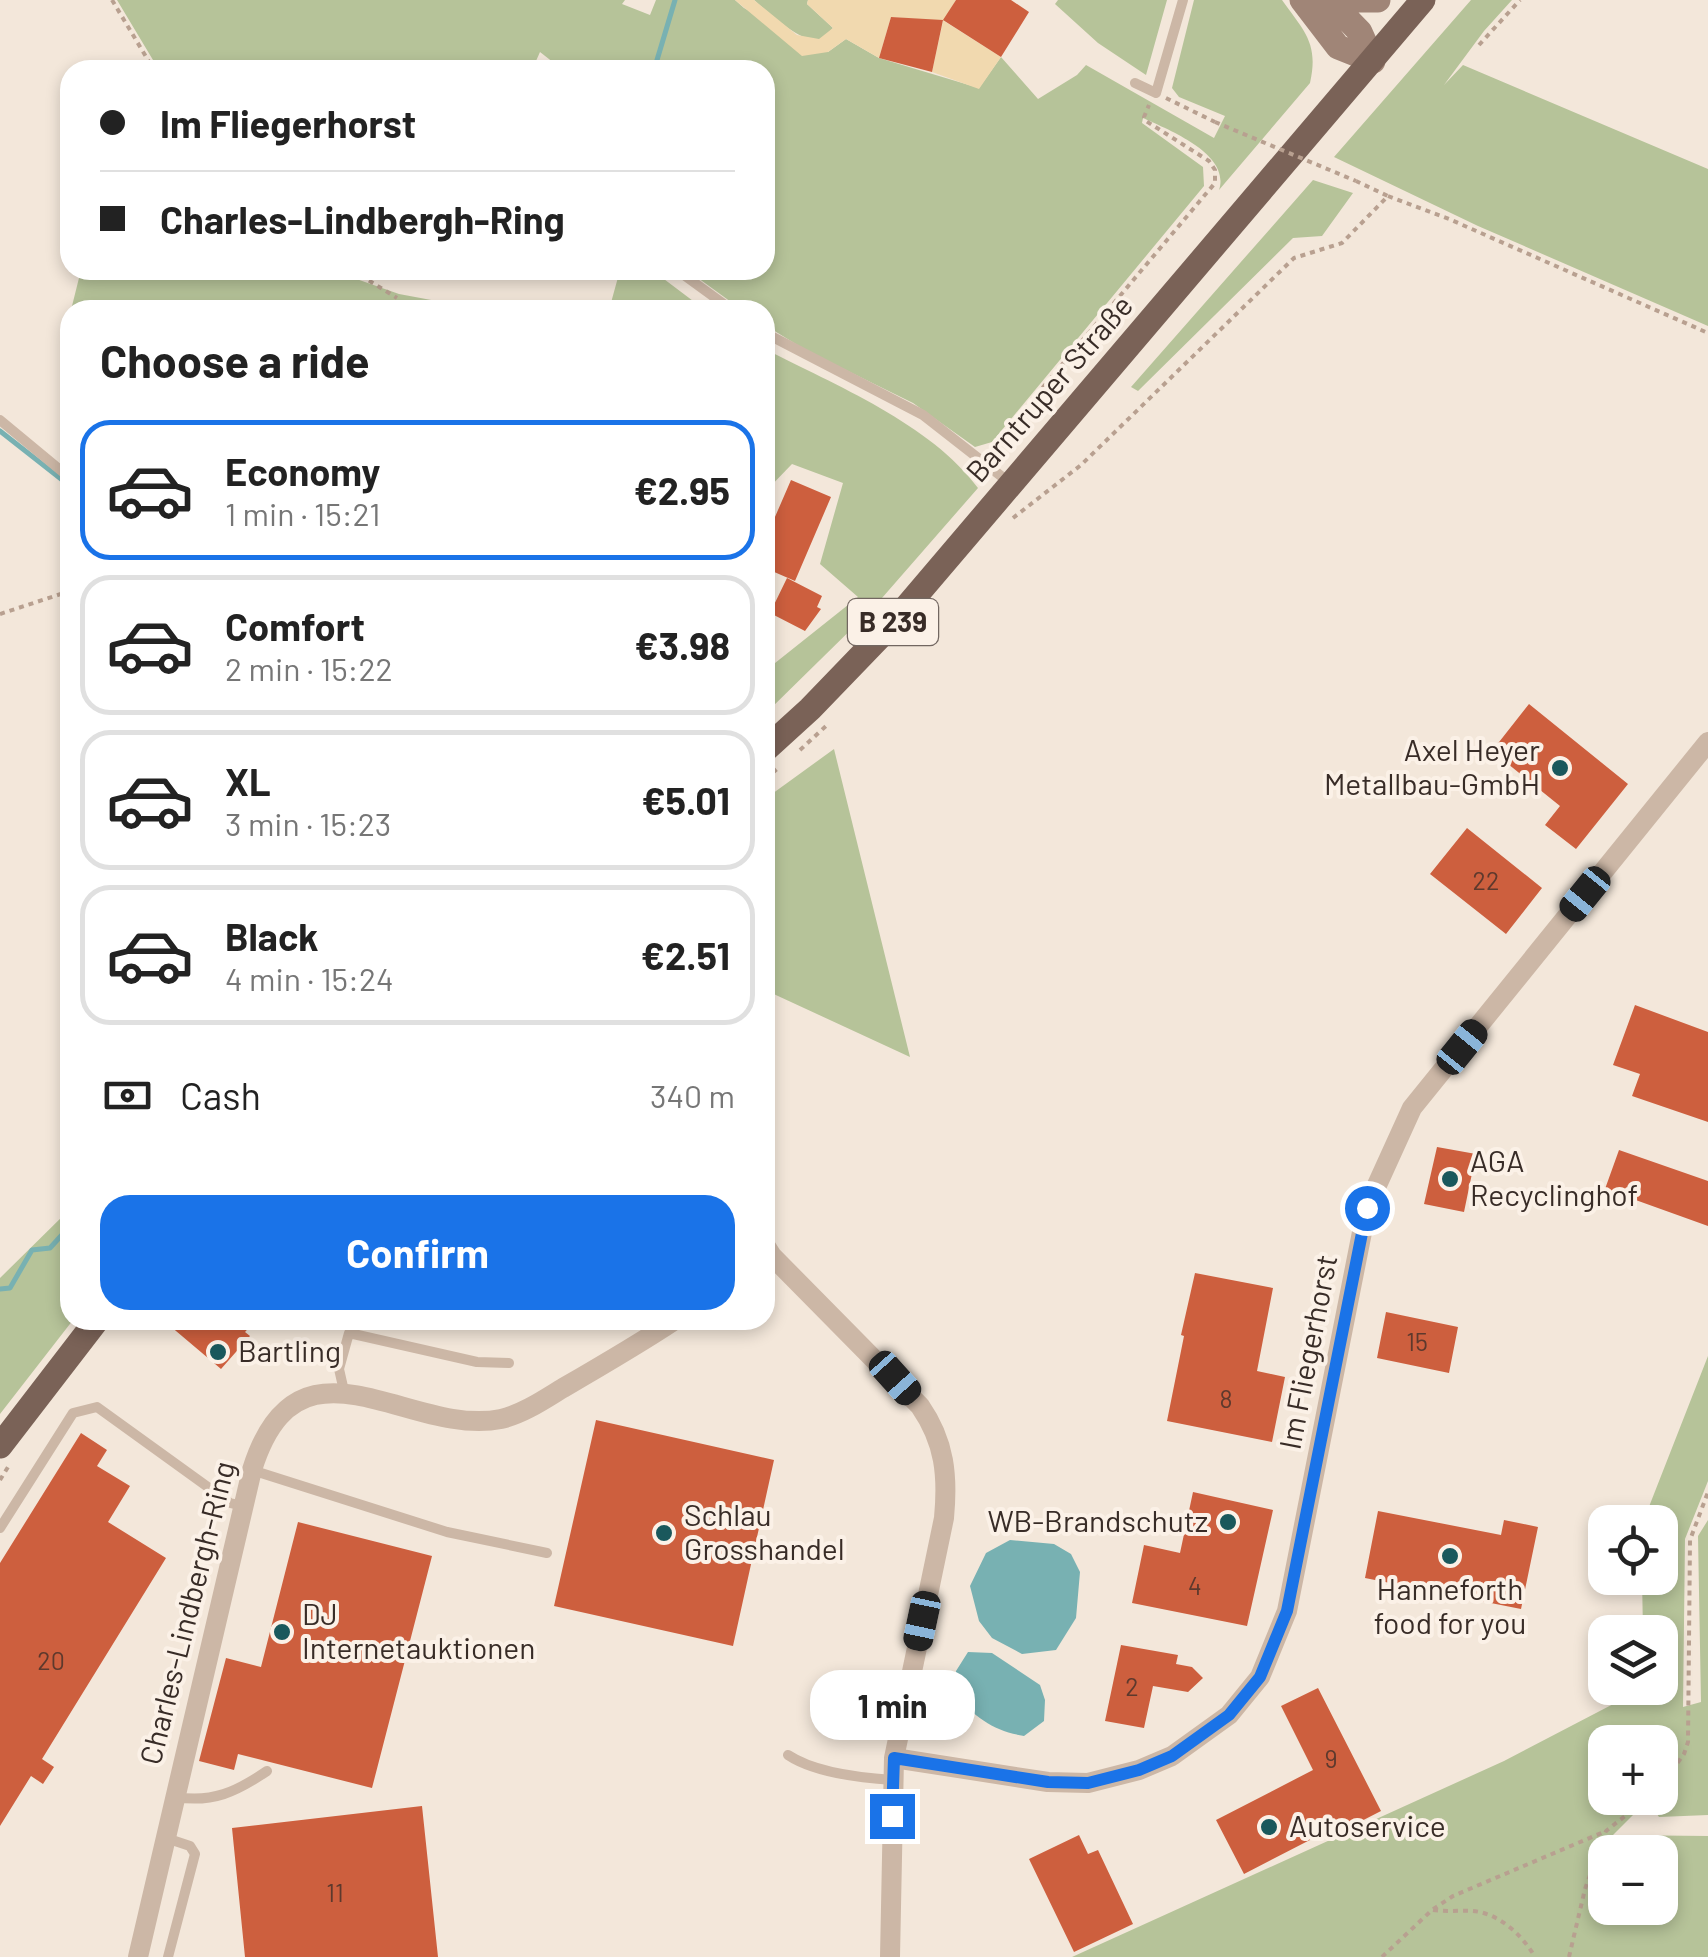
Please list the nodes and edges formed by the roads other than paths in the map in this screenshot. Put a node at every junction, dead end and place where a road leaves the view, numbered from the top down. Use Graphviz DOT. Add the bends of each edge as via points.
graph roads {
  1 [pos="1183,0"];
  2 [pos="1302,0"];
  3 [pos="1332,0"];
  4 [pos="1378,0"];
  5 [pos="1423,0"];
  6 [pos="1338,47"];
  7 [pos="1372,62"];
  8 [pos="1136,83"];
  9 [pos="1331,111"];
  10 [pos="691,280"];
  11 [pos="718,300"];
  12 [pos="775,339"];
  13 [pos="0,420"];
  14 [pos="60,470"];
  15 [pos="1010,483"];
  16 [pos="775,741"];
  17 [pos="1708,742"];
  18 [pos="775,1262"];
  19 [pos="89,1330"];
  20 [pos="659,1330"];
  21 [pos="509,1363"];
  22 [pos="344,1391"];
  23 [pos="0,1446"];
  24 [pos="252,1470"];
  25 [pos="243,1506"];
  26 [pos="0,1528"];
  27 [pos="547,1554"];
  28 [pos="788,1755"];
  29 [pos="894,1758"];
  30 [pos="267,1772"];
  31 [pos="893,1780"];
  32 [pos="174,1796"];
  33 [pos="165,1837"];
  34 [pos="138,1957"];
  35 [pos="168,1957"];
  36 [pos="890,1957"];
  1 -- 8 [label="lane" via="1156,93"];
  2 -- 6 [label="main road"];
  3 -- 4 [label="main road"];
  3 -- 7 [label="main road" via="1360,32"];
  5 -- 7 [label="main road, B 239"];
  6 -- 7 [label="main road"];
  6 -- 9 [label="main road"];
  7 -- 9 [label="main road, Barntruper Straße / B 239"];
  9 -- 15 [label="main road, Barntruper Straße / B 239"];
  10 -- 11 [label="lane"];
  12 -- 15 [label="lane" via="924,415"];
  13 -- 14 [label="lane"];
  15 -- 16 [label="main road, Barntruper Straße / B 239" via="891,624"];
  17 -- 29 [label="street, Im Fliegerhorst" via="1412,1108 1367,1208 1287,1611 1260,1677 1229,1715 1172,1756 1088,1783"];
  18 -- 29 [label="street" via="920,1406 944,1456 944,1518"];
  19 -- 23 [label="main road"];
  20 -- 22 [label="street, Charles-Lindbergh-Ring" via="503,1419 463,1421"];
  21 -- 22 [label="lane" via="348,1333 340,1369"];
  22 -- 24 [label="street, Charles-Lindbergh-Ring" via="296,1404 278,1419"];
  24 -- 25 [label="street, Charles-Lindbergh-Ring"];
  24 -- 27 [label="lane" via="448,1532"];
  25 -- 26 [label="lane" via="97,1407 74,1413"];
  25 -- 32 [label="street, Charles-Lindbergh-Ring"];
  28 -- 31 [label="lane"];
  29 -- 31 [label="street"];
  30 -- 32 [label="lane" via="231,1794"];
  31 -- 36 [label="street"];
  32 -- 33 [label="street, Charles-Lindbergh-Ring"];
  33 -- 34 [label="street, Charles-Lindbergh-Ring"];
  33 -- 35 [label="lane" via="194,1854"];
}
